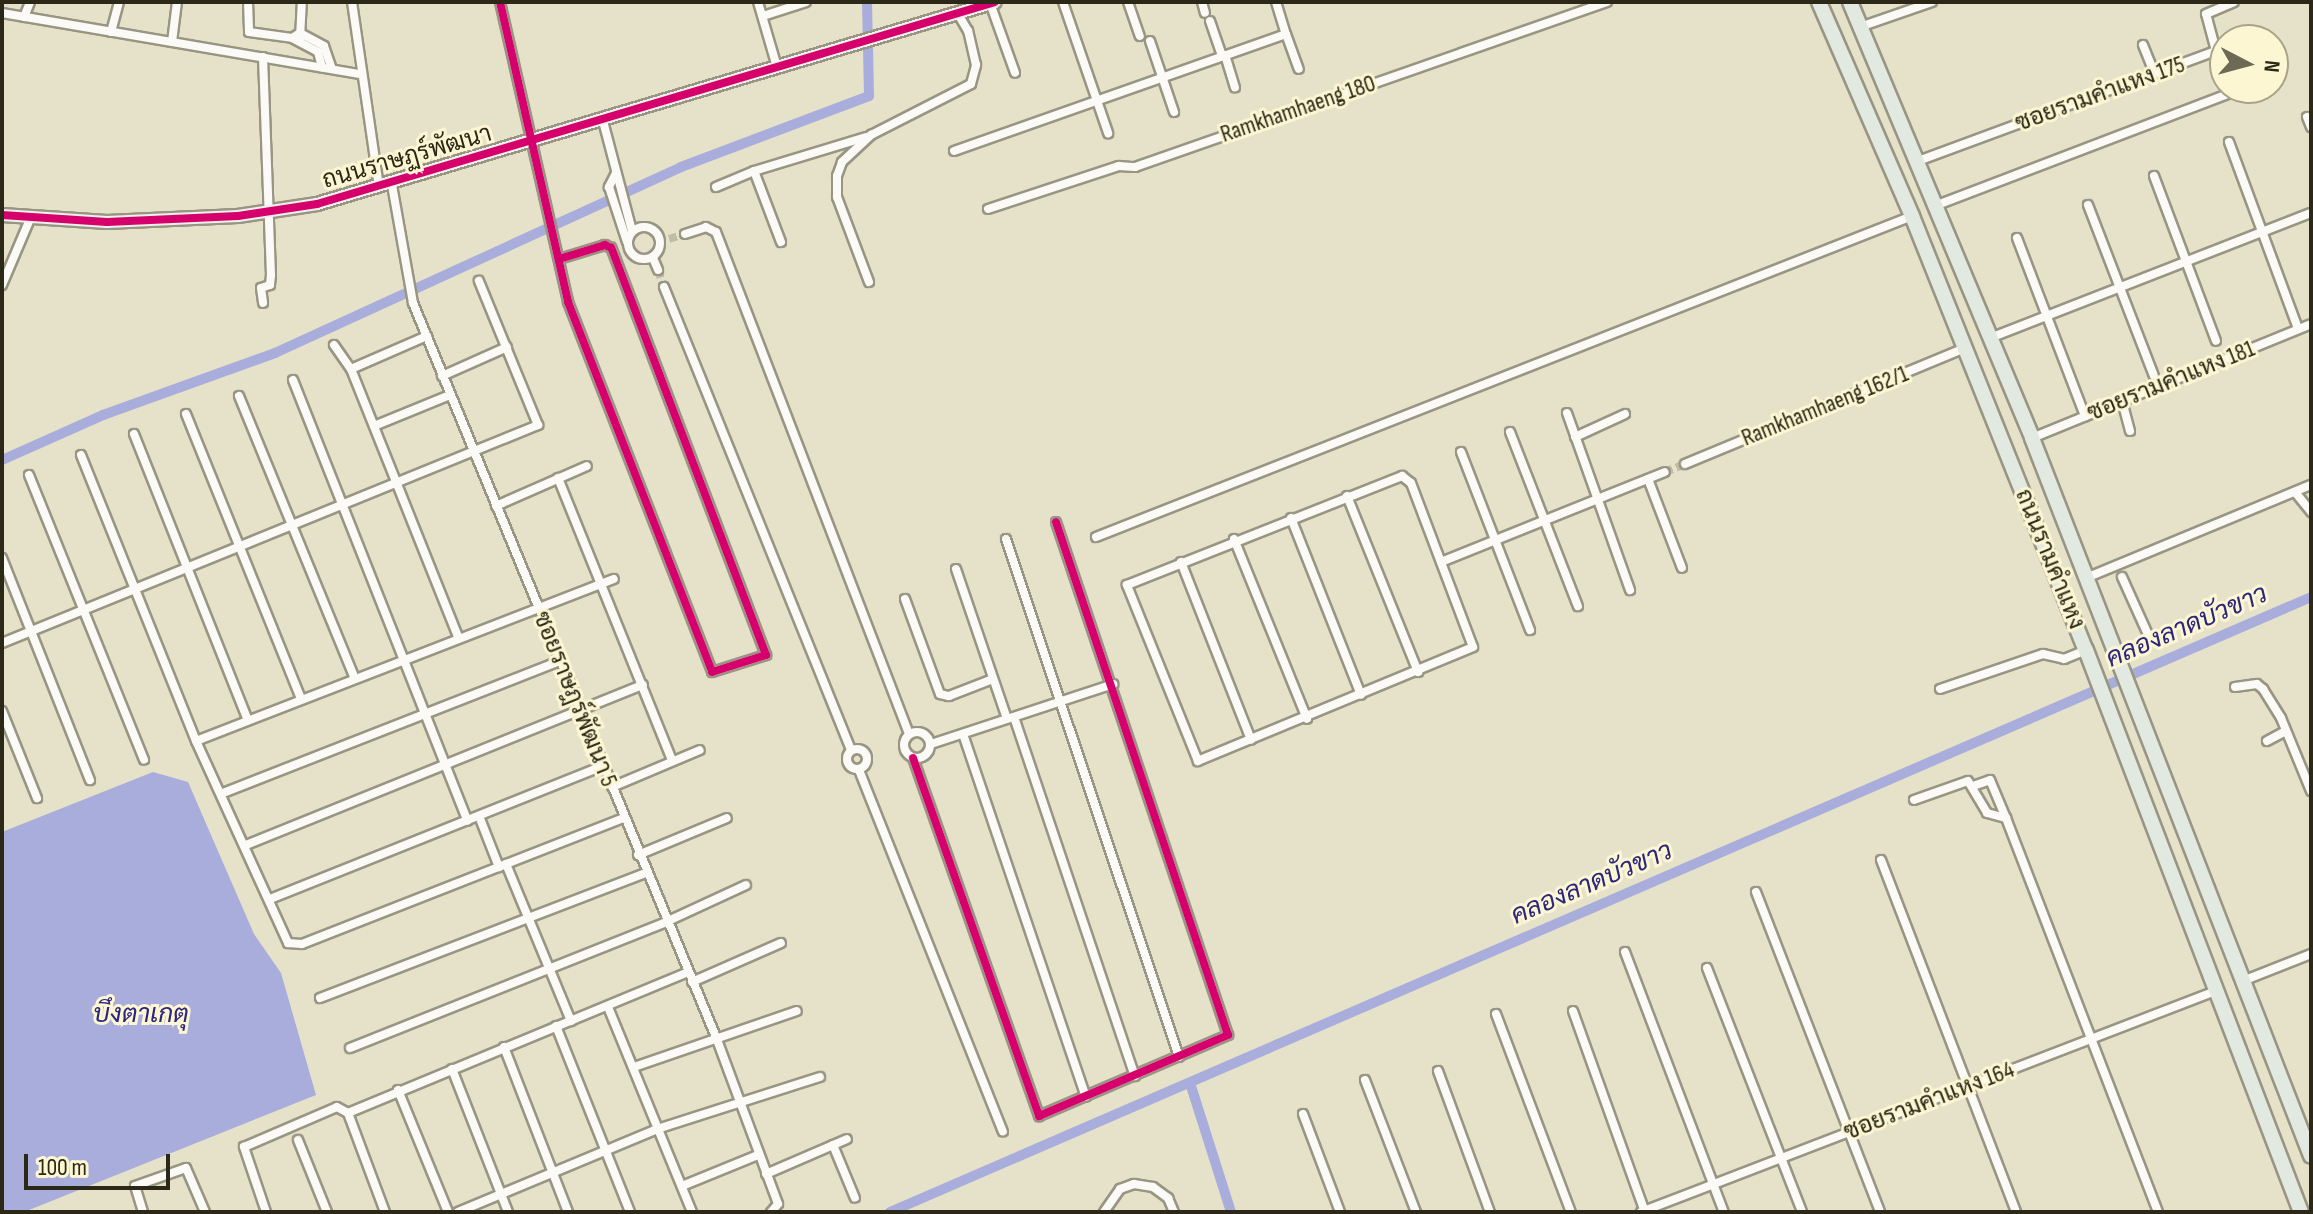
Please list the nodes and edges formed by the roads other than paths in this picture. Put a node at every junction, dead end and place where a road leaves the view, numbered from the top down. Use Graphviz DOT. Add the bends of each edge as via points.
graph roads {
  1 [pos="30,2"];
  2 [pos="119,2"];
  3 [pos="177,2"];
  4 [pos="248,2"];
  5 [pos="302,2"];
  6 [pos="352,2"];
  7 [pos="500,2"];
  8 [pos="758,2"];
  9 [pos="806,2"];
  10 [pos="1063,2"];
  11 [pos="1128,2"];
  12 [pos="1202,2"];
  13 [pos="1276,2"];
  14 [pos="1607,2"];
  15 [pos="1819,2"];
  16 [pos="1850,2"];
  17 [pos="1932,2"];
  18 [pos="2234,2"];
  19 [pos="992,3"];
  20 [pos="2,13"];
  21 [pos="958,14"];
  22 [pos="763,16"];
  23 [pos="24,17"];
  24 [pos="2210,24"];
  25 [pos="1860,27"];
  26 [pos="111,32"];
  27 [pos="1286,34"];
  28 [pos="1140,36"];
  29 [pos="297,38"];
  30 [pos="1150,41"];
  31 [pos="172,42"];
  32 [pos="2143,45"];
  33 [pos="2209,54"];
  34 [pos="1224,55"];
  35 [pos="263,57"];
  36 [pos="777,67"];
  37 [pos="327,68"];
  38 [pos="1299,69"];
  39 [pos="1015,73"];
  40 [pos="360,74"];
  41 [pos="2155,74"];
  42 [pos="1162,75"];
  43 [pos="1235,88"];
  44 [pos="1096,99"];
  45 [pos="2209,101"];
  46 [pos="1174,112"];
  47 [pos="2307,117"];
  48 [pos="603,121"];
  49 [pos="2311,127"];
  50 [pos="1108,133"];
  51 [pos="871,135"];
  52 [pos="533,141"];
  53 [pos="2229,142"];
  54 [pos="954,151"];
  55 [pos="1918,161"];
  56 [pos="754,171"];
  57 [pos="617,176"];
  58 [pos="2154,176"];
  59 [pos="386,186"];
  60 [pos="716,187"];
  61 [pos="1937,205"];
  62 [pos="2088,205"];
  63 [pos="988,209"];
  64 [pos="269,212"];
  65 [pos="2311,213"];
  66 [pos="2,215"];
  67 [pos="1912,216"];
  68 [pos="30,219"];
  69 [pos="632,231"];
  70 [pos="685,234"];
  71 [pos="2263,234"];
  72 [pos="2017,238"];
  73 [pos="627,242"];
  74 [pos="781,242"];
  75 [pos="653,258"];
  76 [pos="559,259"];
  77 [pos="2185,262"];
  78 [pos="658,270"];
  79 [pos="479,281"];
  80 [pos="869,282"];
  81 [pos="2,285"];
  82 [pos="664,287"];
  83 [pos="2120,287"];
  84 [pos="263,303"];
  85 [pos="1980,313"];
  86 [pos="2048,317"];
  87 [pos="2311,324"];
  88 [pos="1956,326"];
  89 [pos="2298,329"];
  90 [pos="427,336"];
  91 [pos="2216,341"];
  92 [pos="1993,344"];
  93 [pos="334,345"];
  94 [pos="507,347"];
  95 [pos="1968,354"];
  96 [pos="351,369"];
  97 [pos="442,376"];
  98 [pos="2154,376"];
  99 [pos="293,380"];
  100 [pos="450,395"];
  101 [pos="239,396"];
  102 [pos="2122,401"];
  103 [pos="1567,413"];
  104 [pos="186,414"];
  105 [pos="1625,414"];
  106 [pos="2085,416"];
  107 [pos="374,426"];
  108 [pos="2130,431"];
  109 [pos="1510,432"];
  110 [pos="134,434"];
  111 [pos="1575,437"];
  112 [pos="2032,438"];
  113 [pos="1461,452"];
  114 [pos="473,454"];
  115 [pos="81,455"];
  116 [pos="1685,464"];
  117 [pos="587,466"];
  118 [pos="1665,472"];
  119 [pos="29,475"];
  120 [pos="558,478"];
  121 [pos="1648,479"];
  122 [pos="2311,485"];
  123 [pos="397,486"];
  124 [pos="2295,492"];
  125 [pos="1347,496"];
  126 [pos="1597,500"];
  127 [pos="346,506"];
  128 [pos="496,506"];
  129 [pos="2311,512"];
  130 [pos="1291,518"];
  131 [pos="1544,519"];
  132 [pos="1056,522"];
  133 [pos="293,527"];
  134 [pos="1096,537"];
  135 [pos="1006,539"];
  136 [pos="1234,539"];
  137 [pos="1496,541"];
  138 [pos="241,546"];
  139 [pos="2,558"];
  140 [pos="1181,562"];
  141 [pos="1441,562"];
  142 [pos="188,566"];
  143 [pos="1682,568"];
  144 [pos="956,569"];
  145 [pos="2122,577"];
  146 [pos="2086,578"];
  147 [pos="614,579"];
  148 [pos="601,583"];
  149 [pos="135,589"];
  150 [pos="1630,590"];
  151 [pos="905,599"];
  152 [pos="1578,606"];
  153 [pos="538,609"];
  154 [pos="83,610"];
  155 [pos="1530,630"];
  156 [pos="31,631"];
  157 [pos="458,636"];
  158 [pos="2150,639"];
  159 [pos="2,643"];
  160 [pos="404,657"];
  161 [pos="2088,657"];
  162 [pos="559,661"];
  163 [pos="1418,672"];
  164 [pos="354,677"];
  165 [pos="993,679"];
  166 [pos="1113,684"];
  167 [pos="643,685"];
  168 [pos="2235,687"];
  169 [pos="1940,689"];
  170 [pos="1361,695"];
  171 [pos="301,699"];
  172 [pos="1063,701"];
  173 [pos="2,711"];
  174 [pos="426,713"];
  175 [pos="581,713"];
  176 [pos="1010,718"];
  177 [pos="1307,719"];
  178 [pos="248,720"];
  179 [pos="2286,731"];
  180 [pos="909,734"];
  181 [pos="963,734"];
  182 [pos="1251,740"];
  183 [pos="196,741"];
  184 [pos="2267,741"];
  185 [pos="931,744"];
  186 [pos="851,749"];
  187 [pos="700,750"];
  188 [pos="671,758"];
  189 [pos="913,758"];
  190 [pos="144,760"];
  191 [pos="603,766"];
  192 [pos="446,767"];
  193 [pos="859,770"];
  194 [pos="90,780"];
  195 [pos="1973,786"];
  196 [pos="612,787"];
  197 [pos="2311,791"];
  198 [pos="223,793"];
  199 [pos="37,798"];
  200 [pos="1914,800"];
  201 [pos="479,816"];
  202 [pos="623,818"];
  203 [pos="727,818"];
  204 [pos="2006,818"];
  205 [pos="468,821"];
  206 [pos="246,845"];
  207 [pos="638,855"];
  208 [pos="1881,860"];
  209 [pos="502,865"];
  210 [pos="645,873"];
  211 [pos="746,885"];
  212 [pos="1756,892"];
  213 [pos="270,899"];
  214 [pos="529,918"];
  215 [pos="666,922"];
  216 [pos="781,943"];
  217 [pos="1625,952"];
  218 [pos="2311,954"];
  219 [pos="550,968"];
  220 [pos="1707,968"];
  221 [pos="688,972"];
  222 [pos="2245,980"];
  223 [pos="692,982"];
  224 [pos="2218,990"];
  225 [pos="320,998"];
  226 [pos="608,1007"];
  227 [pos="797,1011"];
  228 [pos="1573,1011"];
  229 [pos="1496,1014"];
  230 [pos="571,1021"];
  231 [pos="556,1026"];
  232 [pos="716,1037"];
  233 [pos="2091,1039"];
  234 [pos="504,1047"];
  235 [pos="350,1048"];
  236 [pos="1179,1057"];
  237 [pos="634,1067"];
  238 [pos="452,1069"];
  239 [pos="1438,1071"];
  240 [pos="1135,1076"];
  241 [pos="820,1077"];
  242 [pos="1365,1080"];
  243 [pos="1968,1086"];
  244 [pos="398,1090"];
  245 [pos="1086,1097"];
  246 [pos="740,1101"];
  247 [pos="348,1113"];
  248 [pos="1303,1114"];
  249 [pos="657,1129"];
  250 [pos="1003,1131"];
  251 [pos="1850,1132"];
  252 [pos="847,1139"];
  253 [pos="298,1140"];
  254 [pos="833,1145"];
  255 [pos="607,1150"];
  256 [pos="758,1155"];
  257 [pos="2311,1156"];
  258 [pos="1781,1158"];
  259 [pos="551,1172"];
  260 [pos="766,1174"];
  261 [pos="1714,1184"];
  262 [pos="682,1186"];
  263 [pos="500,1195"];
  264 [pos="855,1198"];
  265 [pos="775,1210"];
  266 [pos="143,1212"];
  267 [pos="205,1212"];
  268 [pos="266,1212"];
  269 [pos="327,1212"];
  270 [pos="385,1212"];
  271 [pos="448,1212"];
  272 [pos="458,1212"];
  273 [pos="508,1212"];
  274 [pos="568,1212"];
  275 [pos="630,1212"];
  276 [pos="692,1212"];
  277 [pos="1104,1212"];
  278 [pos="1174,1212"];
  279 [pos="1340,1212"];
  280 [pos="1416,1212"];
  281 [pos="1490,1212"];
  282 [pos="1571,1212"];
  283 [pos="1644,1212"];
  284 [pos="1724,1212"];
  285 [pos="1802,1212"];
  286 [pos="1880,1212"];
  287 [pos="2016,1212"];
  288 [pos="2158,1212"];
  289 [pos="2301,1212"];
  1 -- 23 [label="street"];
  2 -- 26 [label="street"];
  3 -- 31 [label="street"];
  4 -- 29 [label="street" via="249,32"];
  5 -- 29 [label="street"];
  6 -- 40 [label="street, ซอยราษฎร์พัฒนา 5"];
  7 -- 52 [label="street"];
  8 -- 22 [label="street"];
  9 -- 22 [label="street"];
  10 -- 44 [label="street"];
  11 -- 28 [label="street"];
  12 -- 34 [label="street"];
  13 -- 27 [label="street"];
  14 -- 63 [label="street, Ramkhamhaeng 180" via="1135,167 1119,166"];
  15 -- 67 [label="main road, ถนนรามคำแหง"];
  16 -- 25 [label="main road, ถนนรามคำแหง"];
  17 -- 25 [label="street"];
  18 -- 24 [label="street, ซอยรามคำแหง 175" via="2206,14"];
  19 -- 21 [label="street, ถนนราษฏร์พัฒนา"];
  19 -- 39 [label="street"];
  20 -- 23 [label="street"];
  21 -- 36 [label="street, ถนนราษฏร์พัฒนา"];
  21 -- 51 [label="street" via="976,65 971,84"];
  22 -- 36 [label="street"];
  23 -- 26 [label="street"];
  25 -- 55 [label="main road, ถนนรามคำแหง"];
  26 -- 31 [label="street"];
  27 -- 34 [label="street"];
  27 -- 38 [label="street"];
  29 -- 37 [label="street" via="324,46"];
  30 -- 42 [label="street"];
  31 -- 35 [label="street"];
  32 -- 41 [label="street"];
  33 -- 41 [label="street, ซอยรามคำแหง 175"];
  34 -- 42 [label="street"];
  34 -- 43 [label="street"];
  35 -- 37 [label="street"];
  35 -- 64 [label="street"];
  36 -- 48 [label="street, ถนนราษฏร์พัฒนา"];
  37 -- 40 [label="street"];
  40 -- 59 [label="street, ซอยราษฎร์พัฒนา 5"];
  41 -- 55 [label="street, ซอยรามคำแหง 175"];
  42 -- 44 [label="street"];
  42 -- 46 [label="street"];
  44 -- 50 [label="street"];
  44 -- 54 [label="street"];
  45 -- 61 [label="street"];
  47 -- 49 [label="street"];
  48 -- 52 [label="street, ถนนราษฏร์พัฒนา"];
  48 -- 57 [label="street"];
  51 -- 56 [label="street"];
  51 -- 80 [label="street" via="842,162 837,176 837,197"];
  52 -- 59 [label="street, ถนนราษฏร์พัฒนา"];
  52 -- 76 [label="street"];
  53 -- 71 [label="street"];
  55 -- 61 [label="main road, ถนนรามคำแหง"];
  56 -- 60 [label="street"];
  56 -- 74 [label="street"];
  57 -- 69 [label="street"];
  57 -- 73 [label="street" via="609,187"];
  58 -- 77 [label="street"];
  59 -- 64 [label="street, ถนนราษฏร์พัฒนา"];
  59 -- 90 [label="street, ซอยราษฎร์พัฒนา 5" via="407,285"];
  61 -- 85 [label="main road, ถนนรามคำแหง"];
  62 -- 83 [label="street"];
  64 -- 68 [label="street, ถนนราษฏร์พัฒนา" via="107,222"];
  64 -- 84 [label="street" via="271,281 261,288"];
  65 -- 71 [label="street"];
  66 -- 68 [label="street, ถนนราษฏร์พัฒนา"];
  67 -- 88 [label="main road, ถนนรามคำแหง"];
  67 -- 134 [label="street"];
  68 -- 81 [label="street"];
  69 -- 73 [label="street"];
  69 -- 75 [label="street" via="643,226 665,240"];
  70 -- 180 [label="street" via="706,227 716,232"];
  71 -- 77 [label="street"];
  71 -- 89 [label="street"];
  72 -- 86 [label="street"];
  73 -- 75 [label="street" via="630,254 641,260"];
  75 -- 78 [label="street"];
  76 -- 76 [label="street" via="568,302 712,672 766,655 611,248"];
  77 -- 83 [label="street"];
  77 -- 91 [label="street"];
  79 -- 94 [label="street"];
  82 -- 186 [label="street"];
  83 -- 86 [label="street"];
  83 -- 98 [label="street"];
  85 -- 88 [label="main road" via="1975,325"];
  85 -- 92 [label="main road, ถนนรามคำแหง"];
  86 -- 92 [label="street"];
  86 -- 106 [label="street"];
  87 -- 89 [label="street, ซอยรามคำแหง 181"];
  88 -- 95 [label="main road, ถนนรามคำแหง"];
  89 -- 102 [label="street, ซอยรามคำแหง 181"];
  90 -- 96 [label="street"];
  90 -- 97 [label="street, ซอยราษฎร์พัฒนา 5"];
  92 -- 95 [label="main road"];
  92 -- 112 [label="main road, ถนนรามคำแหง"];
  93 -- 96 [label="street"];
  94 -- 97 [label="street"];
  94 -- 114 [label="street" via="539,424"];
  95 -- 116 [label="street, Ramkhamhaeng 162/1"];
  95 -- 161 [label="main road, ถนนรามคำแหง"];
  96 -- 107 [label="street"];
  97 -- 100 [label="street, ซอยราษฎร์พัฒนา 5"];
  99 -- 127 [label="street"];
  100 -- 107 [label="street"];
  100 -- 114 [label="street, ซอยราษฎร์พัฒนา 5"];
  101 -- 133 [label="street"];
  102 -- 106 [label="street, ซอยรามคำแหง 181"];
  102 -- 108 [label="street"];
  103 -- 111 [label="street"];
  104 -- 138 [label="street"];
  105 -- 111 [label="street"];
  106 -- 112 [label="street, ซอยรามคำแหง 181"];
  107 -- 123 [label="street"];
  109 -- 131 [label="street"];
  110 -- 142 [label="street"];
  111 -- 126 [label="street"];
  112 -- 146 [label="main road, ถนนรามคำแหง"];
  113 -- 137 [label="street"];
  114 -- 123 [label="street"];
  114 -- 128 [label="street, ซอยราษฎร์พัฒนา 5"];
  115 -- 149 [label="street"];
  117 -- 120 [label="street"];
  118 -- 121 [label="street"];
  119 -- 154 [label="street"];
  120 -- 128 [label="street"];
  120 -- 148 [label="street"];
  121 -- 126 [label="street"];
  121 -- 143 [label="street"];
  122 -- 124 [label="street"];
  123 -- 127 [label="street"];
  123 -- 157 [label="street"];
  124 -- 129 [label="street"];
  124 -- 146 [label="street"];
  125 -- 130 [label="street"];
  125 -- 141 [label="street" via="1409,478"];
  125 -- 163 [label="street"];
  126 -- 131 [label="street"];
  126 -- 150 [label="street"];
  127 -- 133 [label="street"];
  127 -- 160 [label="street"];
  128 -- 153 [label="street, ซอยราษฎร์พัฒนา 5"];
  130 -- 136 [label="street"];
  130 -- 170 [label="street"];
  131 -- 137 [label="street"];
  131 -- 152 [label="street"];
  132 -- 166 [label="street"];
  133 -- 138 [label="street"];
  133 -- 164 [label="street"];
  135 -- 172 [label="street"];
  136 -- 140 [label="street"];
  136 -- 177 [label="street"];
  137 -- 141 [label="street"];
  137 -- 155 [label="street"];
  138 -- 142 [label="street"];
  138 -- 171 [label="street"];
  139 -- 156 [label="street"];
  140 -- 182 [label="street"];
  140 -- 182 [label="street" via="1127,585 1198,761"];
  141 -- 163 [label="street" via="1473,647"];
  142 -- 149 [label="street"];
  142 -- 178 [label="street"];
  144 -- 165 [label="street"];
  145 -- 158 [label="street"];
  146 -- 222 [label="main road, ถนนรามคำแหง"];
  147 -- 148 [label="street"];
  148 -- 153 [label="street"];
  148 -- 167 [label="street"];
  149 -- 154 [label="street"];
  149 -- 183 [label="street"];
  151 -- 165 [label="street" via="940,694 949,696"];
  153 -- 157 [label="street"];
  153 -- 162 [label="street, ซอยราษฎร์พัฒนา 5"];
  154 -- 156 [label="street"];
  154 -- 190 [label="street"];
  156 -- 159 [label="street"];
  156 -- 194 [label="street"];
  157 -- 160 [label="street"];
  160 -- 164 [label="street"];
  160 -- 174 [label="street"];
  161 -- 169 [label="street" via="2043,654"];
  161 -- 224 [label="main road, ถนนรามคำแหง"];
  162 -- 174 [label="street"];
  162 -- 175 [label="street, ซอยราษฎร์พัฒนา 5"];
  163 -- 170 [label="street"];
  164 -- 171 [label="street"];
  165 -- 176 [label="street"];
  166 -- 172 [label="street"];
  166 -- 236 [label="street" via="1228,1032"];
  167 -- 175 [label="street"];
  167 -- 188 [label="street"];
  168 -- 179 [label="street" via="2257,684 2263,689"];
  170 -- 177 [label="street"];
  171 -- 178 [label="street"];
  172 -- 176 [label="street"];
  172 -- 236 [label="street"];
  173 -- 199 [label="street"];
  174 -- 192 [label="street"];
  174 -- 198 [label="street"];
  175 -- 191 [label="street, ซอยราษฎร์พัฒนา 5"];
  175 -- 192 [label="street"];
  176 -- 181 [label="street"];
  176 -- 240 [label="street"];
  177 -- 182 [label="street"];
  178 -- 183 [label="street"];
  179 -- 184 [label="street"];
  179 -- 197 [label="street"];
  180 -- 185 [label="street" via="923,733"];
  180 -- 189 [label="street" via="904,749"];
  181 -- 185 [label="street"];
  181 -- 245 [label="street"];
  183 -- 198 [label="street"];
  185 -- 189 [label="street" via="922,758"];
  186 -- 193 [label="street" via="847,763"];
  186 -- 193 [label="street" via="858,748 868,758"];
  187 -- 188 [label="street"];
  188 -- 196 [label="street"];
  189 -- 245 [label="street" via="1039,1116"];
  191 -- 196 [label="street, ซอยราษฎร์พัฒนา 5"];
  191 -- 201 [label="street"];
  192 -- 205 [label="street"];
  192 -- 206 [label="street"];
  193 -- 250 [label="street"];
  195 -- 200 [label="street" via="1962,780"];
  195 -- 204 [label="street" via="1987,813"];
  195 -- 204 [label="street" via="1990,780"];
  196 -- 202 [label="street, ซอยราษฎร์พัฒนา 5"];
  198 -- 206 [label="street"];
  201 -- 205 [label="street"];
  201 -- 209 [label="street"];
  202 -- 207 [label="street, ซอยราษฎร์พัฒนา 5"];
  202 -- 209 [label="street"];
  203 -- 207 [label="street"];
  204 -- 233 [label="street"];
  205 -- 213 [label="street"];
  206 -- 213 [label="street"];
  207 -- 210 [label="street, ซอยราษฎร์พัฒนา 5"];
  208 -- 243 [label="street"];
  209 -- 213 [label="street" via="297,946 283,935"];
  209 -- 214 [label="street"];
  210 -- 214 [label="street"];
  210 -- 215 [label="street, ซอยราษฎร์พัฒนา 5"];
  211 -- 215 [label="street"];
  212 -- 251 [label="street"];
  214 -- 219 [label="street"];
  214 -- 225 [label="street"];
  215 -- 219 [label="street"];
  215 -- 221 [label="street, ซอยราษฎร์พัฒนา 5"];
  216 -- 223 [label="street"];
  217 -- 261 [label="street"];
  218 -- 222 [label="street"];
  219 -- 230 [label="street"];
  219 -- 235 [label="street"];
  220 -- 258 [label="street"];
  221 -- 223 [label="street, ซอยราษฎร์พัฒนา 5"];
  221 -- 226 [label="street"];
  222 -- 257 [label="main road, ถนนรามคำแหง"];
  223 -- 232 [label="street, ซอยราษฎร์พัฒนา 5"];
  224 -- 233 [label="street, ซอยรามคำแหง 164"];
  224 -- 289 [label="main road, ถนนรามคำแหง"];
  226 -- 230 [label="street"];
  226 -- 237 [label="street"];
  227 -- 232 [label="street"];
  228 -- 283 [label="street"];
  229 -- 282 [label="street"];
  230 -- 231 [label="street"];
  231 -- 234 [label="street"];
  231 -- 255 [label="street"];
  232 -- 237 [label="street"];
  232 -- 246 [label="street, ซอยราษฎร์พัฒนา 5"];
  233 -- 243 [label="street, ซอยรามคำแหง 164"];
  233 -- 288 [label="street"];
  234 -- 238 [label="street"];
  234 -- 259 [label="street"];
  236 -- 240 [label="street"];
  237 -- 249 [label="street"];
  238 -- 244 [label="street"];
  238 -- 263 [label="street"];
  239 -- 281 [label="street"];
  240 -- 245 [label="street"];
  241 -- 246 [label="street"];
  242 -- 280 [label="street"];
  243 -- 251 [label="street, ซอยรามคำแหง 164"];
  243 -- 287 [label="street"];
  244 -- 247 [label="street"];
  244 -- 271 [label="street"];
  246 -- 249 [label="street"];
  246 -- 256 [label="street, ซอยราษฎร์พัฒนา 5"];
  247 -- 268 [label="street" via="330,1108 244,1147"];
  247 -- 270 [label="street"];
  248 -- 279 [label="street"];
  249 -- 255 [label="street"];
  249 -- 262 [label="street"];
  251 -- 258 [label="street, ซอยรามคำแหง 164"];
  251 -- 286 [label="street"];
  252 -- 254 [label="street"];
  253 -- 269 [label="street"];
  254 -- 260 [label="street"];
  254 -- 264 [label="street"];
  255 -- 259 [label="street"];
  255 -- 275 [label="street"];
  256 -- 260 [label="street, ซอยราษฎร์พัฒนา 5"];
  256 -- 262 [label="street"];
  258 -- 261 [label="street, ซอยรามคำแหง 164"];
  258 -- 285 [label="street"];
  259 -- 263 [label="street"];
  259 -- 274 [label="street"];
  260 -- 265 [label="street, ซอยราษฎร์พัฒนา 5"];
  261 -- 283 [label="street, ซอยรามคำแหง 164"];
  261 -- 284 [label="street"];
  262 -- 276 [label="street"];
  263 -- 272 [label="street"];
  263 -- 273 [label="street"];
  266 -- 267 [label="street" via="135,1186 186,1168"];
  277 -- 278 [label="street" via="1120,1189 1134,1184 1153,1187 1168,1198"];
}
